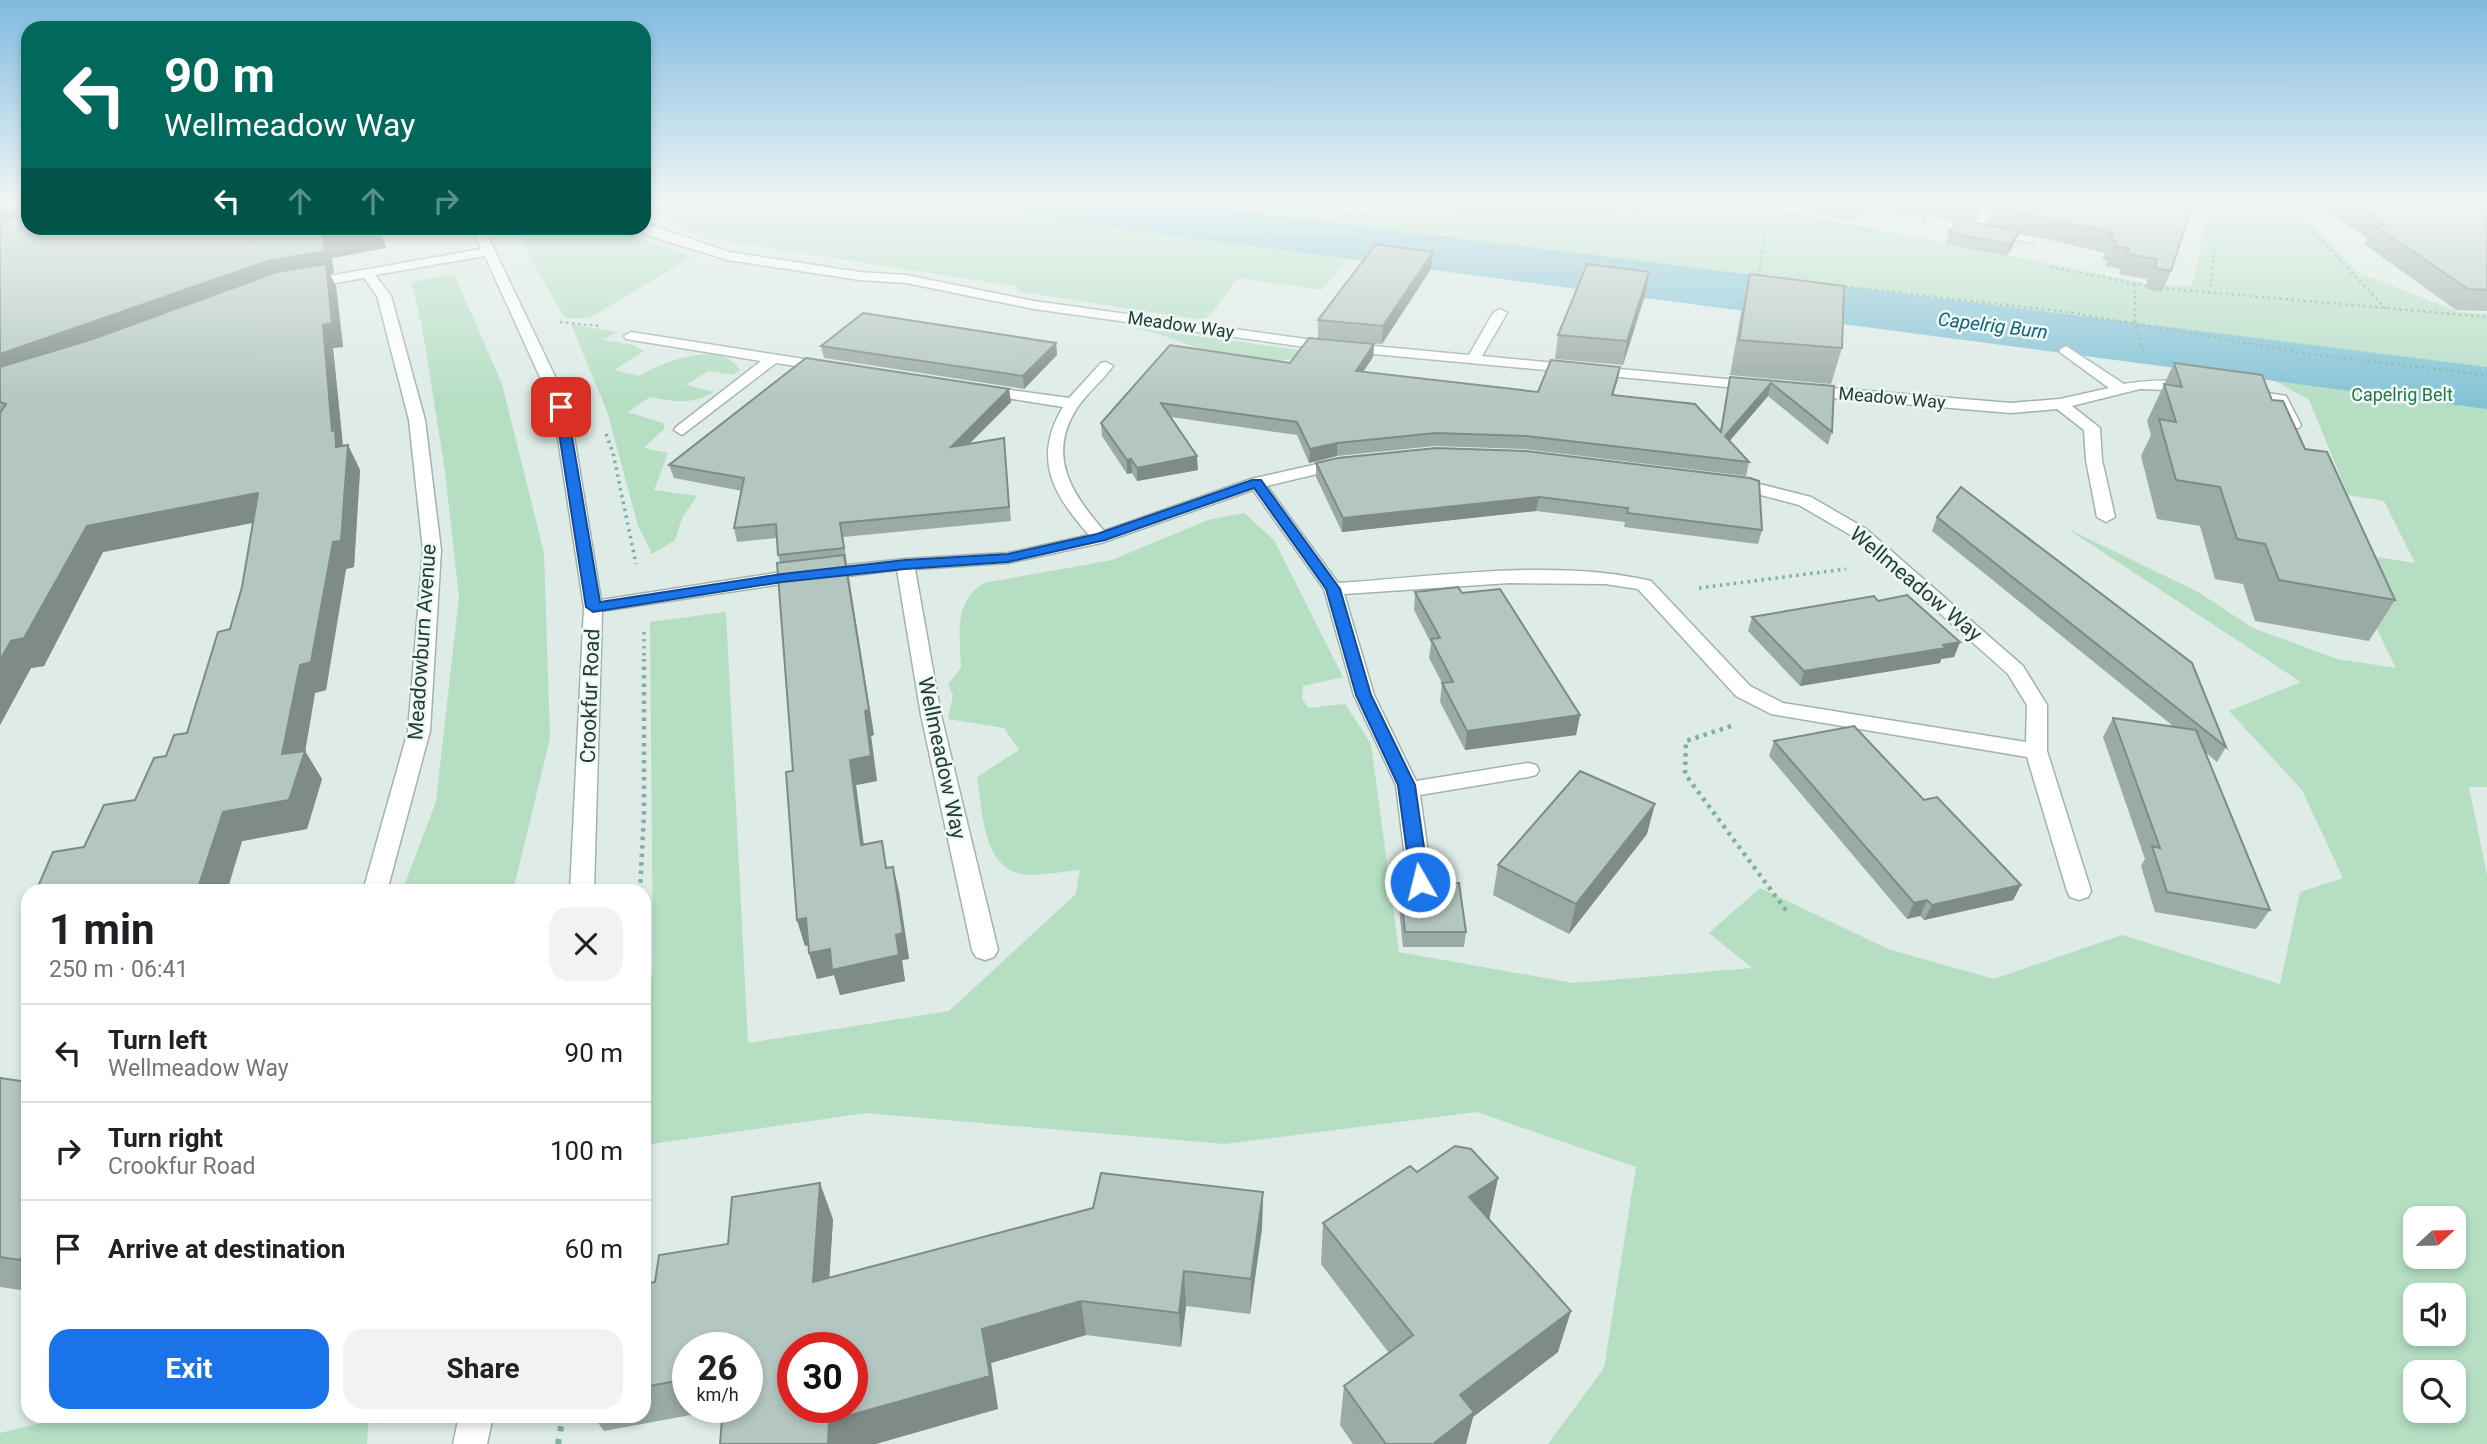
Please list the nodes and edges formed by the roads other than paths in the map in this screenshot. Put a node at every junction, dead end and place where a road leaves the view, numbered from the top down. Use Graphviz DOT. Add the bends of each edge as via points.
graph roads {
  1 [pos="387,269"];
  2 [pos="498,269"];
  3 [pos="817,269"];
  4 [pos="367,273"];
  5 [pos="296,286"];
  6 [pos="1500,313"];
  7 [pos="631,336"];
  8 [pos="2066,350"];
  9 [pos="774,358"];
  10 [pos="1474,358"];
  11 [pos="1106,366"];
  12 [pos="840,369"];
  13 [pos="959,387"];
  14 [pos="2202,388"];
  15 [pos="2122,390"];
  16 [pos="2228,392"];
  17 [pos="1069,403"];
  18 [pos="2060,404"];
  19 [pos="682,430"];
  20 [pos="2299,436"];
  21 [pos="1362,462"];
  22 [pos="1709,479"];
  23 [pos="1256,483"];
  24 [pos="2106,517"];
  25 [pos="1101,538"];
  26 [pos="905,565"];
  27 [pos="1333,589"];
  28 [pos="593,607"];
  29 [pos="2036,751"];
  30 [pos="1528,770"];
  31 [pos="1407,790"];
  32 [pos="1420,882"];
  33 [pos="377,884"];
  34 [pos="582,884"];
  35 [pos="2080,891"];
  36 [pos="985,950"];
  37 [pos="474,1423"];
  38 [pos="470,1444"];
  1 -- 4 [label="street"];
  2 -- 28 [label="street, Crookfur Road" via="561,407"];
  3 -- 10 [label="street, Meadow Way" via="906,279 1034,305 1320,345"];
  4 -- 5 [label="street"];
  4 -- 33 [label="street, Meadowburn Avenue" via="384,296 417,420 432,550 419,731"];
  6 -- 10 [label="street"];
  7 -- 9 [label="street"];
  8 -- 15 [label="street"];
  9 -- 12 [label="street"];
  9 -- 19 [label="street"];
  10 -- 18 [label="street, Meadow Way" via="2011,408"];
  11 -- 17 [label="street"];
  13 -- 17 [label="street"];
  14 -- 15 [label="street, Meadow Way" via="2140,385"];
  15 -- 18 [label="street, Meadow Way"];
  16 -- 20 [label="street" via="2281,399"];
  17 -- 25 [label="street" via="1058,431 1056,460 1064,491"];
  18 -- 24 [label="street" via="2092,428"];
  21 -- 23 [label="street"];
  22 -- 29 [label="street, Wellmeadow Way" via="1749,484 1805,501 1860,533 2016,670 2037,705"];
  23 -- 25 [label="street"];
  23 -- 27 [label="street"];
  25 -- 26 [label="street" via="1008,558"];
  26 -- 28 [label="street" via="782,578"];
  26 -- 36 [label="street, Wellmeadow Way" via="931,715"];
  27 -- 29 [label="street" via="1509,577 1605,578 1644,585 1742,691 1778,709"];
  27 -- 31 [label="street" via="1364,695"];
  28 -- 34 [label="street, Crookfur Road"];
  29 -- 35 [label="street, Wellmeadow Way"];
  30 -- 31 [label="street"];
  31 -- 32 [label="street"];
  37 -- 38 [label="street"];
}
